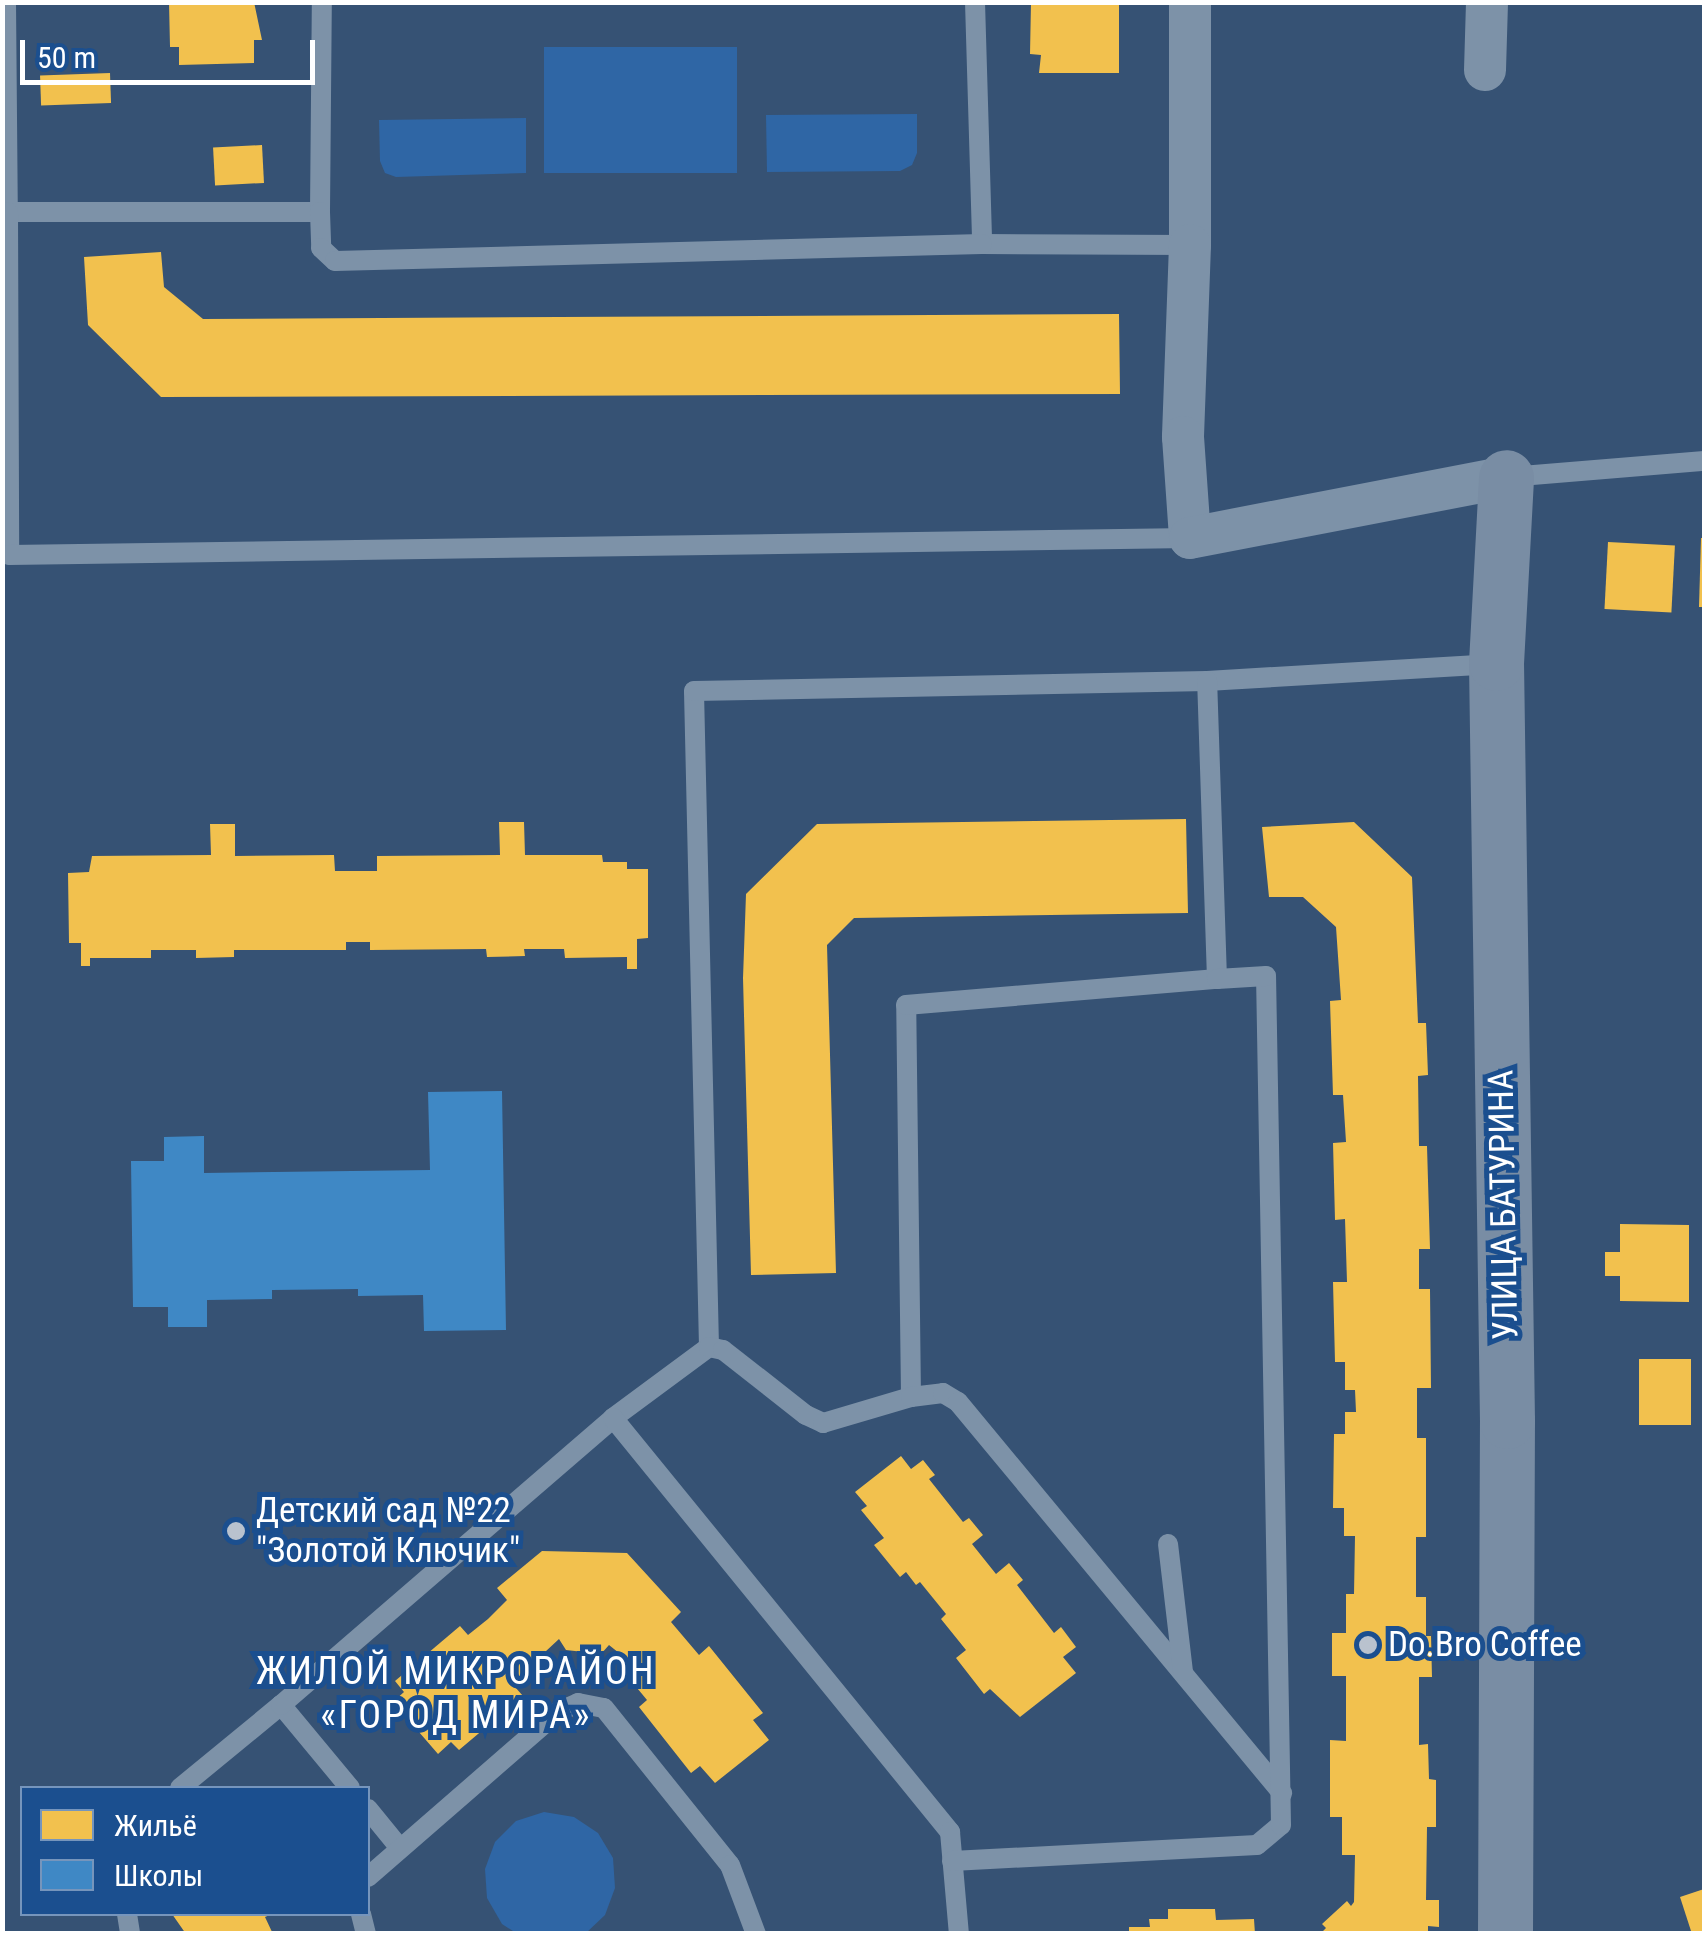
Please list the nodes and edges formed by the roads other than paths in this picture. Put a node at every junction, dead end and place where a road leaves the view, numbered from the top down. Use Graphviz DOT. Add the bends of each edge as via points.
graph roads {
  1 [pos="6,2"];
  2 [pos="322,2"];
  3 [pos="975,2"];
  4 [pos="1190,2"];
  5 [pos="1486,2"];
  6 [pos="1485,70"];
  7 [pos="8,212"];
  8 [pos="320,212"];
  9 [pos="982,244"];
  10 [pos="1190,245"];
  11 [pos="1704,461"];
  12 [pos="1506,477"];
  13 [pos="1190,538"];
  14 [pos="6,561"];
  15 [pos="1496,664"];
  16 [pos="1207,681"];
  17 [pos="1217,980"];
  18 [pos="709,1347"];
  19 [pos="911,1397"];
  20 [pos="613,1418"];
  21 [pos="1168,1544"];
  22 [pos="1184,1673"];
  23 [pos="281,1706"];
  24 [pos="182,1786"];
  25 [pos="348,1786"];
  26 [pos="1282,1792"];
  27 [pos="370,1812"];
  28 [pos="399,1848"];
  29 [pos="952,1861"];
  30 [pos="370,1875"];
  31 [pos="756,1934"];
  32 [pos="959,1934"];
  33 [pos="1505,1934"];
  1 -- 7 [label="lane"];
  2 -- 8 [label="lane"];
  3 -- 9 [label="lane"];
  4 -- 10 [label="street"];
  5 -- 6 [label="street"];
  7 -- 8 [label="lane"];
  7 -- 14 [label="lane"];
  8 -- 9 [label="lane" via="321,248 335,261"];
  9 -- 10 [label="lane"];
  10 -- 13 [label="street" via="1183,437"];
  11 -- 12 [label="lane"];
  12 -- 13 [label="street"];
  12 -- 15 [label="street, УЛИЦА БАТУРИНА"];
  13 -- 14 [label="lane"];
  15 -- 16 [label="lane"];
  15 -- 33 [label="street, УЛИЦА БАТУРИНА" via="1507,1422"];
  16 -- 17 [label="lane"];
  16 -- 18 [label="lane" via="694,691"];
  17 -- 19 [label="lane" via="906,1005"];
  17 -- 26 [label="lane" via="1266,976"];
  18 -- 19 [label="lane" via="723,1350 823,1423"];
  18 -- 20 [label="lane"];
  19 -- 22 [label="lane" via="943,1392 958,1402"];
  20 -- 23 [label="lane"];
  20 -- 29 [label="lane" via="950,1832"];
  21 -- 22 [label="lane"];
  22 -- 26 [label="lane"];
  23 -- 24 [label="lane"];
  23 -- 25 [label="lane"];
  26 -- 29 [label="lane" via="1281,1825 1257,1846"];
  27 -- 28 [label="lane"];
  28 -- 30 [label="lane"];
  28 -- 31 [label="lane" via="558,1712 578,1703 604,1708 730,1865"];
  29 -- 32 [label="lane"];
}
